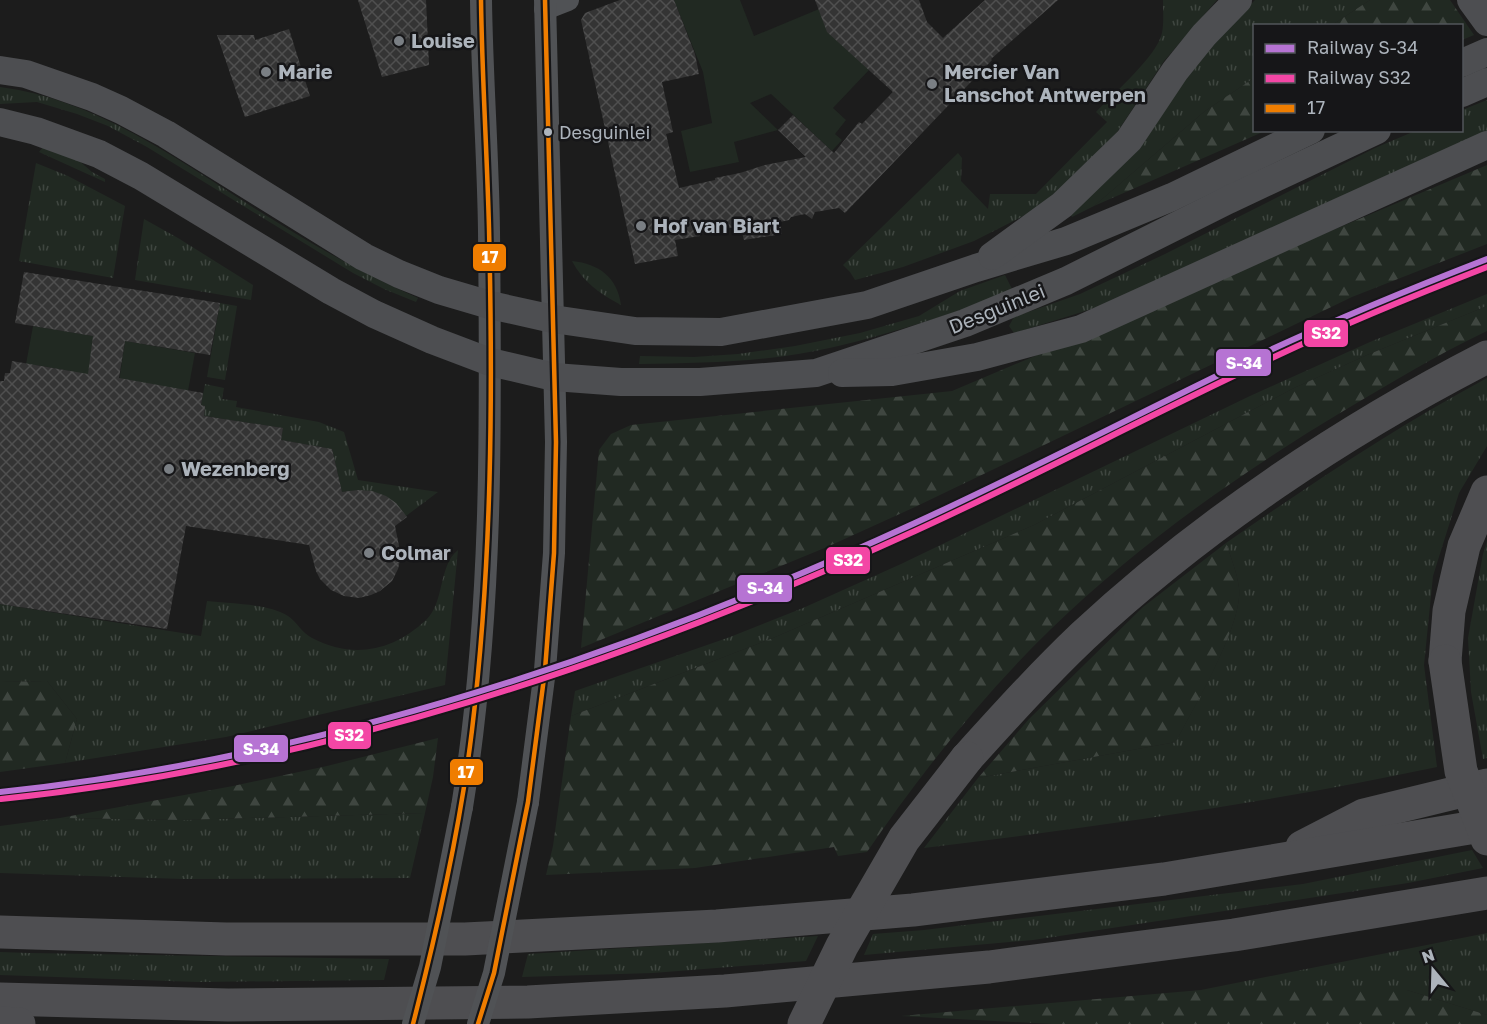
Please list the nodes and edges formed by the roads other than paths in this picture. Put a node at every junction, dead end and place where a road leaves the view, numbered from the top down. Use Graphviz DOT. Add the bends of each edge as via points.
graph roads {
  1 [pos="481,0"];
  2 [pos="568,0"];
  3 [pos="1238,0"];
  4 [pos="545,4"];
  5 [pos="1487,52"];
  6 [pos="1463,62"];
  7 [pos="0,70"];
  8 [pos="1487,82"];
  9 [pos="1463,92"];
  10 [pos="0,122"];
  11 [pos="1307,132"];
  12 [pos="1373,132"];
  13 [pos="1487,145"];
  14 [pos="976,268"];
  15 [pos="490,305"];
  16 [pos="553,319"];
  17 [pos="1487,357"];
  18 [pos="490,362"];
  19 [pos="816,373"];
  20 [pos="554,377"];
  21 [pos="1487,492"];
  22 [pos="1487,785"];
  23 [pos="1487,825"];
  24 [pos="1487,839"];
  25 [pos="1277,861"];
  26 [pos="1487,893"];
  27 [pos="0,933"];
  28 [pos="0,999"];
  29 [pos="0,1023"];
  30 [pos="19,1024"];
  31 [pos="413,1024"];
  32 [pos="478,1024"];
  33 [pos="804,1024"];
  1 -- 15 [label="street"];
  2 -- 4 [label="street"];
  3 -- 14 [label="main road" via="1175,71 1130,140 1062,205"];
  4 -- 16 [label="street"];
  5 -- 6 [label="main road"];
  7 -- 15 [label="main road, Desguinlei" via="26,74 121,110 364,257 439,290"];
  8 -- 9 [label="main road"];
  10 -- 18 [label="main road, Desguinlei" via="36,130 99,154 374,314"];
  11 -- 14 [label="main road, Desguinlei" via="1172,197 1066,241"];
  12 -- 19 [label="main road, Desguinlei" via="1066,281 965,323"];
  13 -- 19 [label="main road" via="1081,329 977,357 892,372"];
  14 -- 16 [label="main road, Desguinlei" via="867,305 721,332 622,330"];
  15 -- 16 [label="main road, Desguinlei"];
  15 -- 18 [label="street"];
  16 -- 20 [label="street"];
  17 -- 33 [label="highway, bridge" via="1386,413 1226,518 1083,636 967,758 904,839 842,946"];
  18 -- 20 [label="main road, Desguinlei"];
  18 -- 31 [label="street, bridge" via="488,551 479,672 465,787 430,967"];
  19 -- 20 [label="main road, Desguinlei" via="700,382"];
  20 -- 32 [label="street, bridge" via="554,554 545,670 528,802 494,973"];
  21 -- 24 [label="highway, bridge" via="1464,546 1449,611 1444,661 1461,771"];
  22 -- 25 [label="highway" via="1364,814"];
  23 -- 25 [label="highway"];
  25 -- 27 [label="highway" via="1026,897 717,926 465,939 226,939"];
  26 -- 28 [label="highway" via="1234,935 1013,964 725,991 516,1002 228,1005"];
  29 -- 30 [label="highway"];
}
